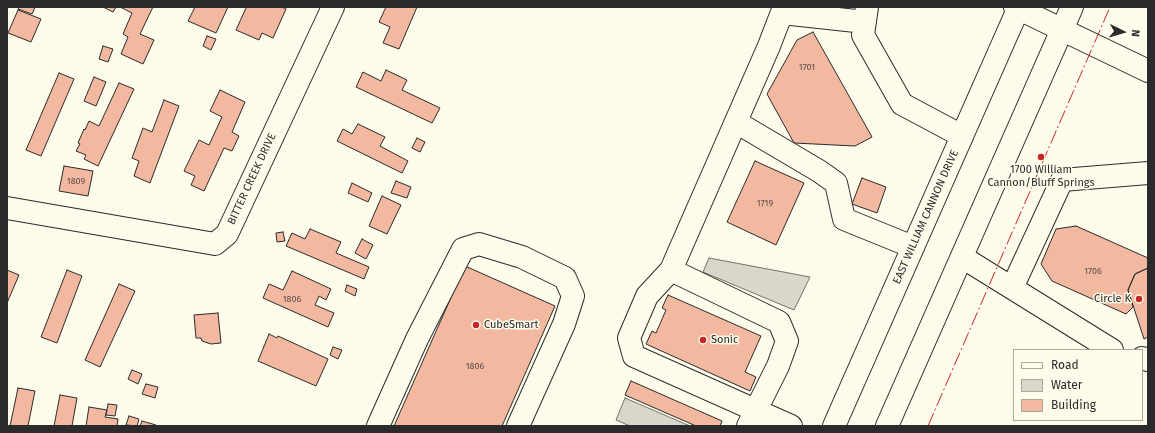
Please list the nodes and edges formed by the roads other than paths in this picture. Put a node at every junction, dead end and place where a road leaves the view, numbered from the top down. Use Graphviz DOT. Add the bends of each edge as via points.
graph roads {
  1 [pos="333,7"];
  2 [pos="1018,7"];
  3 [pos="1072,7"];
  4 [pos="783,10"];
  5 [pos="866,14"];
  6 [pos="1061,29"];
  7 [pos="1148,71"];
  8 [pos="736,122"];
  9 [pos="962,136"];
  10 [pos="1148,173"];
  11 [pos="7,208"];
  12 [pos="913,247"];
  13 [pos="962,257"];
  14 [pos="671,270"];
  15 [pos="1012,288"];
  16 [pos="1110,349"];
  17 [pos="751,418"];
  18 [pos="378,426"];
  19 [pos="518,426"];
  20 [pos="791,426"];
  21 [pos="834,426"];
  22 [pos="887,426"];
  1 -- 11 [label="main road, BITTER CREEK DRIVE" via="227,234 215,244"];
  2 -- 6 [label="main road"];
  2 -- 9 [label="main road, EAST WILLIAM CANNON DRIVE"];
  3 -- 6 [label="main road"];
  4 -- 5 [label="main road"];
  4 -- 8 [label="main road"];
  5 -- 9 [label="main road" via="863,35 902,104"];
  6 -- 7 [label="main road"];
  6 -- 13 [label="main road"];
  8 -- 12 [label="main road" via="819,170 836,183 844,219"];
  8 -- 14 [label="main road"];
  9 -- 12 [label="main road, EAST WILLIAM CANNON DRIVE"];
  10 -- 15 [label="main road" via="1062,180"];
  12 -- 21 [label="main road, EAST WILLIAM CANNON DRIVE"];
  13 -- 15 [label="main road"];
  13 -- 22 [label="main road"];
  14 -- 17 [label="main road" via="779,322 787,341 778,366"];
  14 -- 17 [label="main road" via="647,296 629,338 634,356"];
  15 -- 16 [label="main road"];
  17 -- 20 [label="main road"];
  18 -- 19 [label="main road" via="417,339 463,249 479,244 522,257 565,278 573,296 564,324"];
}
